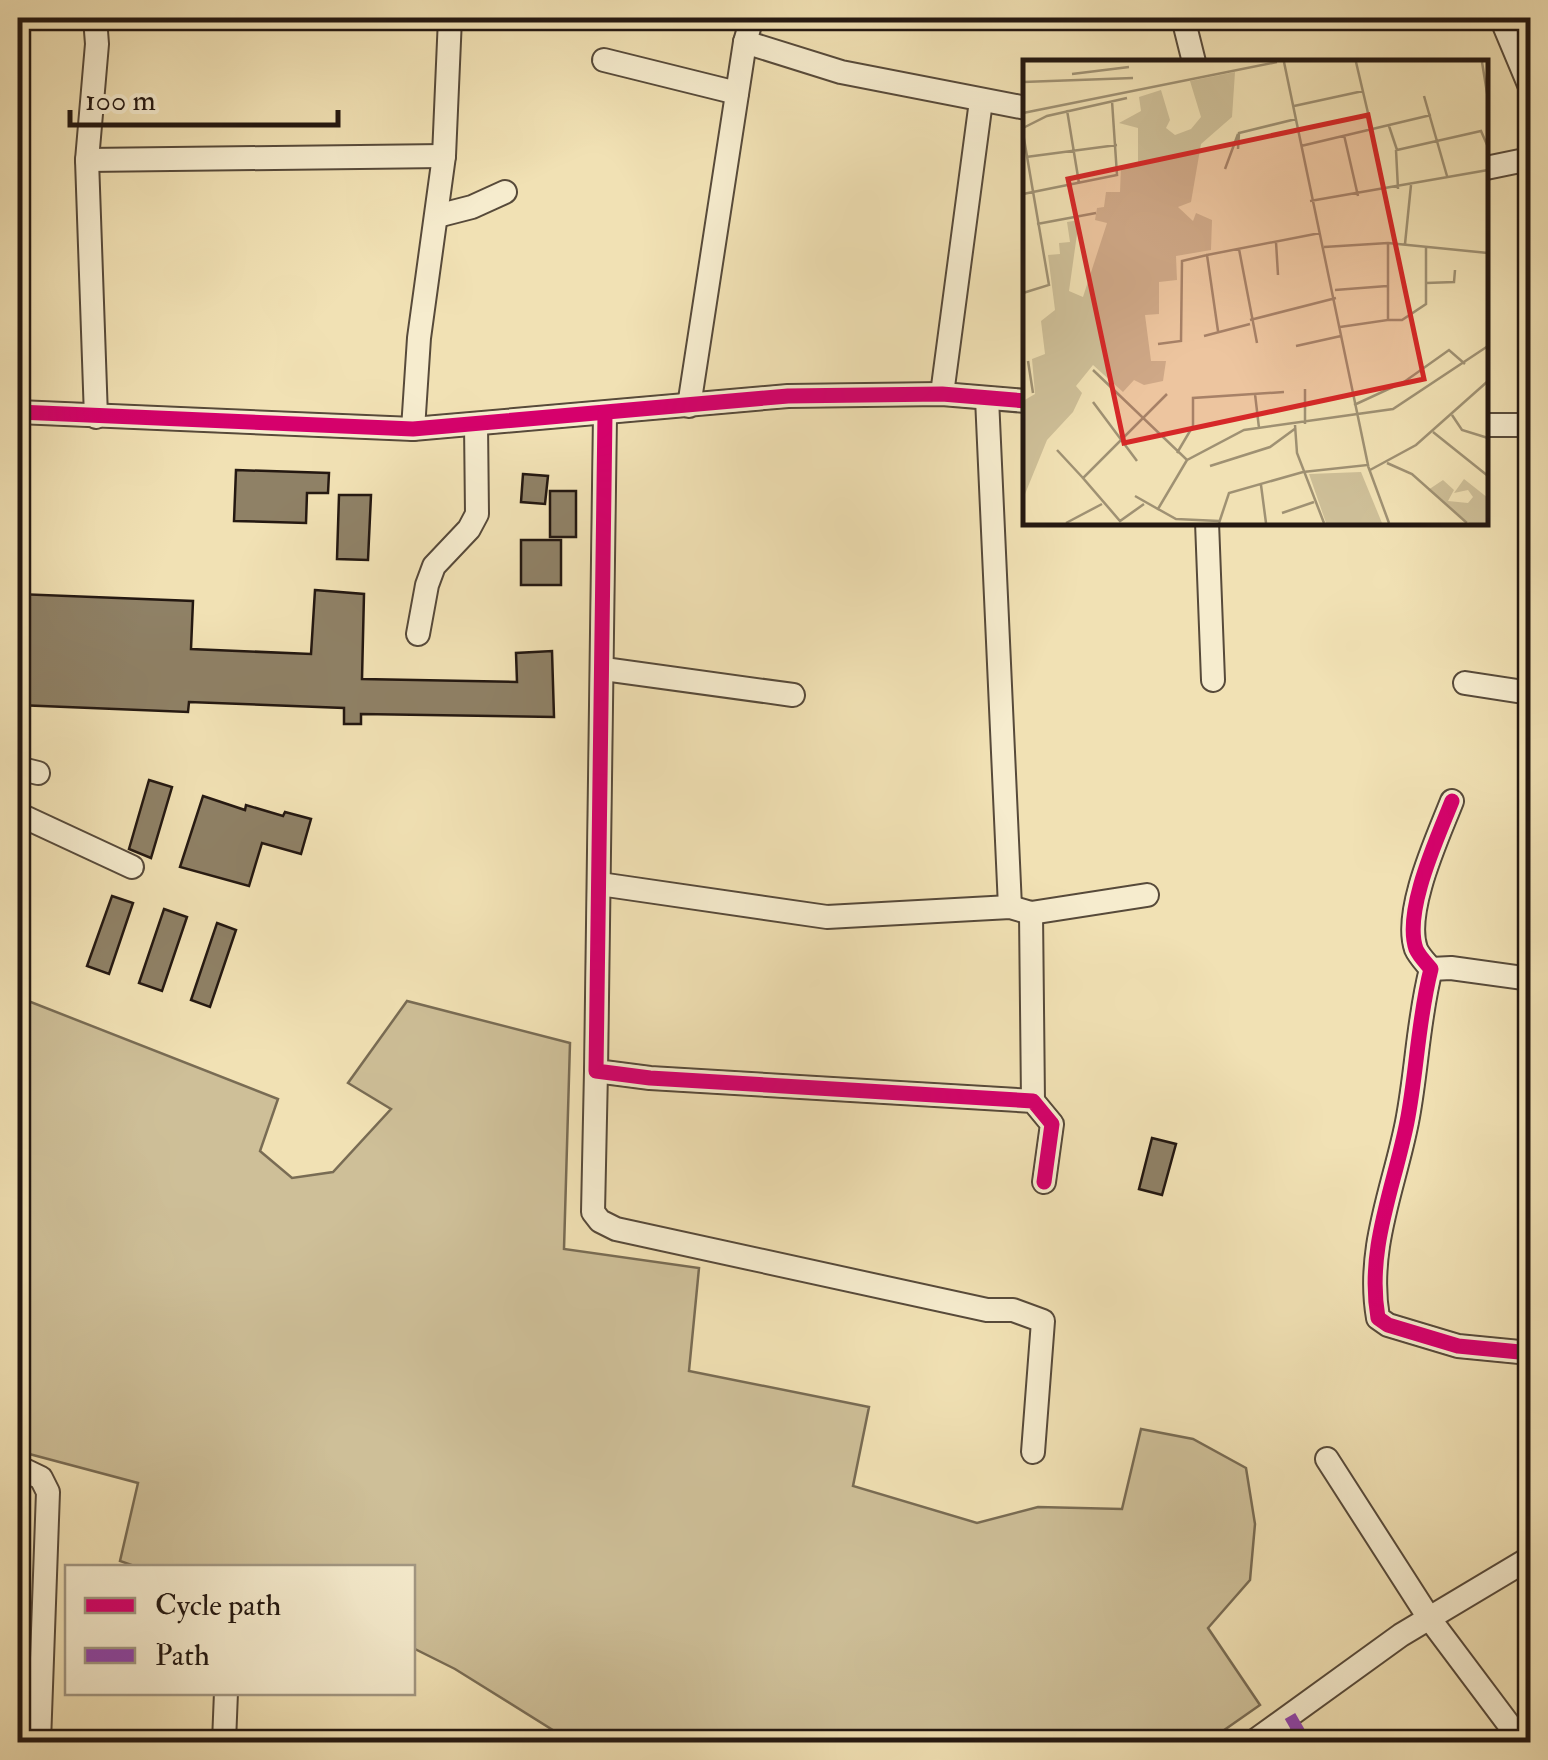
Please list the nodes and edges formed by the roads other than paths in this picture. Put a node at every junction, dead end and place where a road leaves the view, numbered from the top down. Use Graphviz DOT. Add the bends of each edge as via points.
graph roads {
  1 [pos="95,18"];
  2 [pos="450,18"];
  3 [pos="752,18"];
  4 [pos="1182,18"];
  5 [pos="1502,18"];
  6 [pos="745,42"];
  7 [pos="604,60"];
  8 [pos="1193,60"];
  9 [pos="1530,86"];
  10 [pos="737,93"];
  11 [pos="981,101"];
  12 [pos="1023,108"];
  13 [pos="444,156"];
  14 [pos="1530,158"];
  15 [pos="87,160"];
  16 [pos="1488,168"];
  17 [pos="506,192"];
  18 [pos="437,216"];
  19 [pos="942,394"];
  20 [pos="987,398"];
  21 [pos="1023,402"];
  22 [pos="689,406"];
  23 [pos="18,412"];
  24 [pos="605,414"];
  25 [pos="96,418"];
  26 [pos="476,424"];
  27 [pos="1488,424"];
  28 [pos="1530,426"];
  29 [pos="413,429"];
  30 [pos="1207,525"];
  31 [pos="418,634"];
  32 [pos="604,669"];
  33 [pos="1213,680"];
  34 [pos="1464,683"];
  35 [pos="1530,693"];
  36 [pos="793,695"];
  37 [pos="1452,801"];
  38 [pos="18,814"];
  39 [pos="132,867"];
  40 [pos="600,884"];
  41 [pos="1147,895"];
  42 [pos="1020,910"];
  43 [pos="1430,969"];
  44 [pos="1530,979"];
  45 [pos="596,1071"];
  46 [pos="1033,1101"];
  47 [pos="1044,1182"];
  48 [pos="1530,1353"];
  49 [pos="1034,1452"];
  50 [pos="1327,1458"];
  51 [pos="18,1467"];
  52 [pos="1530,1558"];
  53 [pos="1429,1618"];
  54 [pos="226,1695"];
  55 [pos="29,1702"];
  56 [pos="39,1742"];
  57 [pos="224,1742"];
  58 [pos="1253,1742"];
  59 [pos="1522,1742"];
  1 -- 15 [label="street"];
  2 -- 13 [label="street"];
  3 -- 6 [label="street"];
  4 -- 8 [label="street"];
  5 -- 9 [label="street"];
  6 -- 10 [label="street"];
  6 -- 11 [label="street" via="841,72"];
  7 -- 10 [label="street"];
  10 -- 22 [label="street"];
  11 -- 12 [label="street"];
  11 -- 19 [label="street"];
  13 -- 15 [label="street"];
  13 -- 18 [label="street"];
  14 -- 16 [label="street"];
  15 -- 25 [label="street"];
  17 -- 18 [label="street"];
  18 -- 29 [label="street"];
  19 -- 20 [label="street"];
  19 -- 22 [label="street" via="788,396"];
  20 -- 21 [label="street"];
  20 -- 42 [label="street"];
  22 -- 24 [label="street"];
  23 -- 25 [label="street"];
  24 -- 26 [label="street"];
  24 -- 32 [label="street"];
  25 -- 29 [label="street"];
  26 -- 29 [label="street"];
  26 -- 31 [label="street" via="476,514 434,566"];
  27 -- 28 [label="street"];
  30 -- 33 [label="street"];
  32 -- 36 [label="street"];
  32 -- 40 [label="street"];
  34 -- 35 [label="street"];
  37 -- 43 [label="street" via="1415,918 1416,950"];
  38 -- 39 [label="street"];
  40 -- 42 [label="street" via="827,917"];
  40 -- 45 [label="street"];
  41 -- 42 [label="street"];
  42 -- 46 [label="street"];
  43 -- 44 [label="street"];
  43 -- 48 [label="street" via="1407,1122 1379,1228 1378,1318 1458,1346"];
  45 -- 46 [label="street"];
  45 -- 49 [label="street" via="592,1212 600,1221 616,1230 1043,1321"];
  46 -- 47 [label="street" via="1052,1124"];
  50 -- 53 [label="street"];
  51 -- 55 [label="street" via="41,1478 48,1492"];
  52 -- 53 [label="street"];
  53 -- 58 [label="street"];
  53 -- 59 [label="street"];
  54 -- 57 [label="street"];
  55 -- 56 [label="street"];
}
